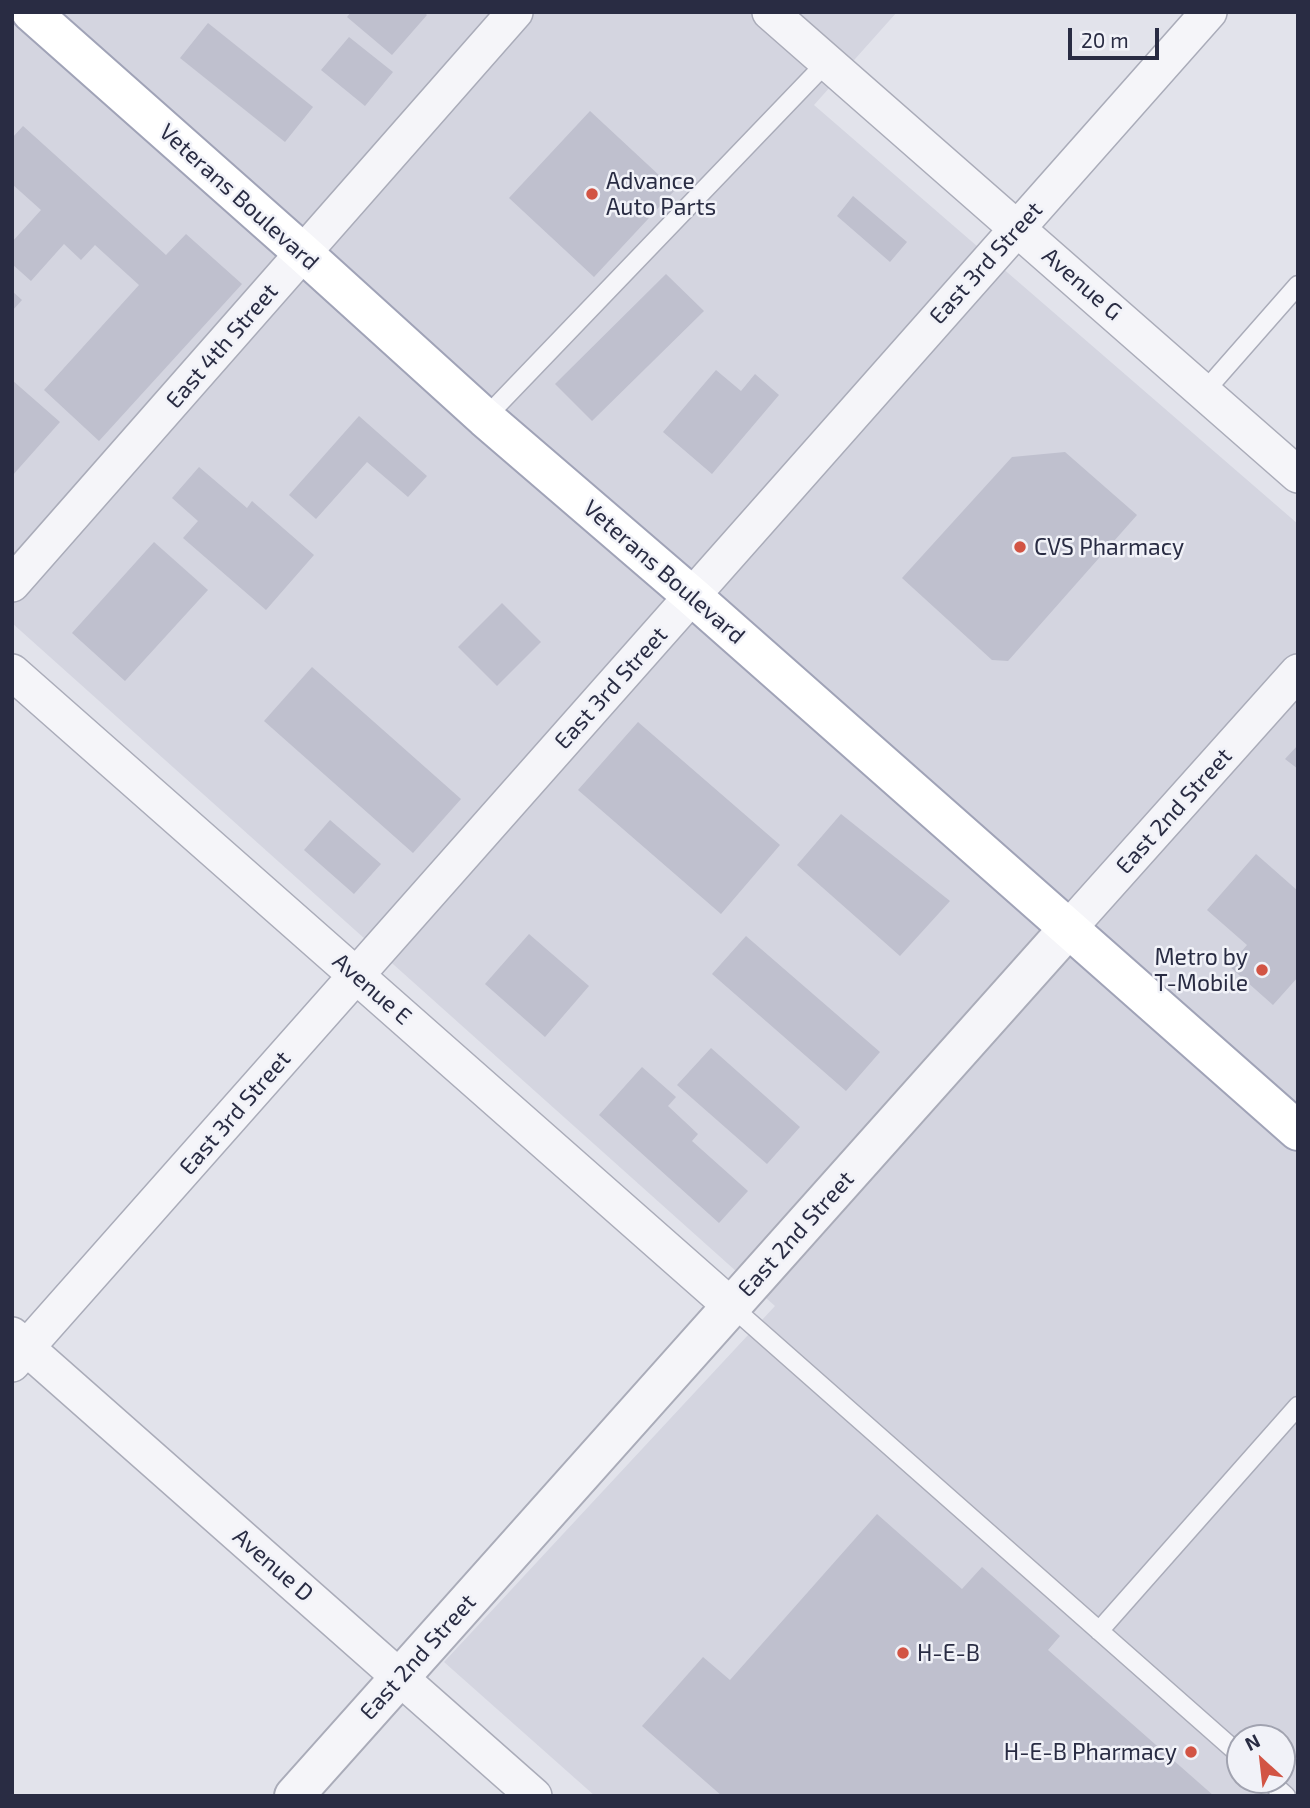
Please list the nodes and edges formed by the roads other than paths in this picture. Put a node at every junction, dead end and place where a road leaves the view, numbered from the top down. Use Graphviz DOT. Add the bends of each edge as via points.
graph roads {
  1 [pos="31,12"];
  2 [pos="515,12"];
  3 [pos="770,12"];
  4 [pos="1209,12"];
  5 [pos="826,63"];
  6 [pos="1018,228"];
  7 [pos="303,253"];
  8 [pos="1298,285"];
  9 [pos="1204,391"];
  10 [pos="485,418"];
  11 [pos="1298,475"];
  12 [pos="12,584"];
  13 [pos="692,596"];
  14 [pos="12,672"];
  15 [pos="1298,672"];
  16 [pos="1068,929"];
  17 [pos="356,975"];
  18 [pos="1298,1131"];
  19 [pos="731,1306"];
  20 [pos="17,1349"];
  21 [pos="1298,1406"];
  22 [pos="1099,1631"];
  23 [pos="400,1677"];
  24 [pos="1226,1743"];
  25 [pos="294,1796"];
  26 [pos="534,1796"];
  1 -- 7 [label="main road, Veterans Boulevard"];
  2 -- 7 [label="street, East 4th Street"];
  3 -- 5 [label="street, Avenue G"];
  4 -- 6 [label="street, East 3rd Street"];
  5 -- 6 [label="street, Avenue G"];
  5 -- 10 [label="lane"];
  6 -- 9 [label="street, Avenue G"];
  6 -- 13 [label="street, East 3rd Street"];
  7 -- 10 [label="main road, Veterans Boulevard"];
  7 -- 12 [label="street, East 4th Street"];
  8 -- 9 [label="lane"];
  9 -- 11 [label="street, Avenue G"];
  10 -- 13 [label="main road, Veterans Boulevard"];
  13 -- 16 [label="main road, Veterans Boulevard"];
  13 -- 17 [label="street, East 3rd Street"];
  14 -- 17 [label="street, Avenue E"];
  15 -- 16 [label="street, East 2nd Street"];
  16 -- 18 [label="main road, Veterans Boulevard"];
  16 -- 19 [label="street, East 2nd Street"];
  17 -- 19 [label="street, Avenue E"];
  17 -- 20 [label="street, East 3rd Street"];
  19 -- 22 [label="lane"];
  19 -- 23 [label="street, East 2nd Street"];
  20 -- 23 [label="street, Avenue D"];
  21 -- 22 [label="lane"];
  22 -- 24 [label="lane"];
  23 -- 25 [label="street, East 2nd Street"];
  23 -- 26 [label="street, Avenue D"];
}
